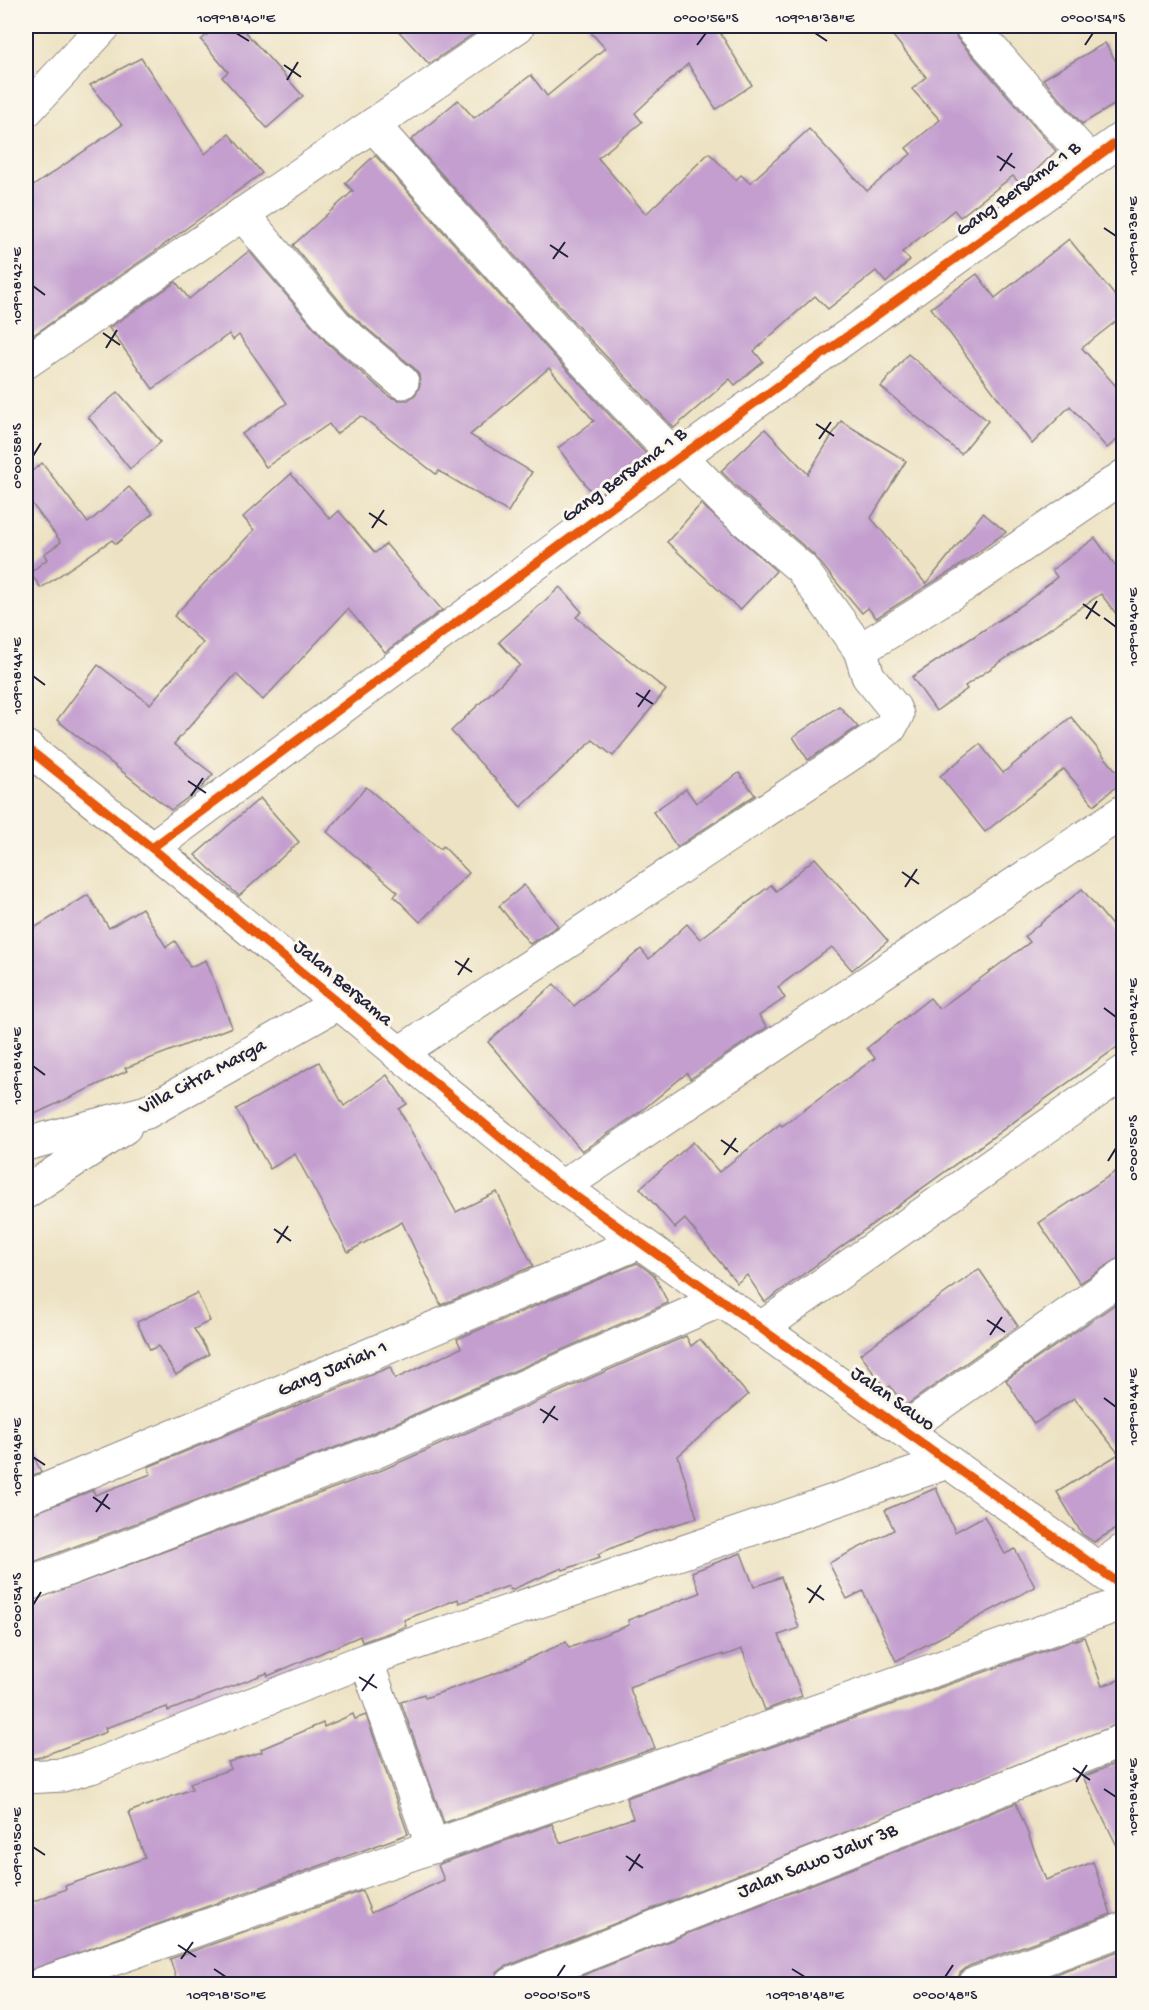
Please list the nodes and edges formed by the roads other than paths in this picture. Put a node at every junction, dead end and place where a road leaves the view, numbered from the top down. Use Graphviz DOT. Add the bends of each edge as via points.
graph roads {
  1 [pos="104,26"];
  2 [pos="518,26"];
  3 [pos="971,26"];
  4 [pos="26,111"];
  5 [pos="373,124"];
  6 [pos="1124,137"];
  7 [pos="1090,161"];
  8 [pos="242,214"];
  9 [pos="26,362"];
  10 [pos="402,382"];
  11 [pos="679,458"];
  12 [pos="1124,476"];
  13 [pos="860,650"];
  14 [pos="26,747"];
  15 [pos="1124,811"];
  16 [pos="152,848"];
  17 [pos="338,1004"];
  18 [pos="398,1054"];
  19 [pos="1124,1072"];
  20 [pos="147,1112"];
  21 [pos="26,1143"];
  22 [pos="562,1187"];
  23 [pos="26,1192"];
  24 [pos="640,1242"];
  25 [pos="1124,1275"];
  26 [pos="721,1300"];
  27 [pos="760,1329"];
  28 [pos="903,1430"];
  29 [pos="948,1462"];
  30 [pos="26,1498"];
  31 [pos="1115,1568"];
  32 [pos="26,1586"];
  33 [pos="1124,1603"];
  34 [pos="366,1660"];
  35 [pos="1124,1740"];
  36 [pos="26,1777"];
  37 [pos="433,1847"];
  38 [pos="1124,1929"];
  39 [pos="49,1984"];
  40 [pos="512,1984"];
  41 [pos="975,1984"];
  1 -- 4 [label="street"];
  2 -- 5 [label="street"];
  3 -- 7 [label="street"];
  5 -- 8 [label="street"];
  5 -- 11 [label="street" via="567,342"];
  6 -- 7 [label="street, Gang Bersama 1 B"];
  7 -- 11 [label="street, Gang Bersama 1 B"];
  8 -- 9 [label="street"];
  8 -- 10 [label="street" via="338,328"];
  11 -- 13 [label="street" via="801,568"];
  11 -- 16 [label="street, Gang Bersama 1 B"];
  12 -- 13 [label="street" via="966,584"];
  13 -- 18 [label="street" via="868,676 897,715 890,728"];
  14 -- 16 [label="street, Jalan Bersama"];
  15 -- 22 [label="street"];
  16 -- 17 [label="street, Jalan Bersama"];
  17 -- 18 [label="street, Jalan Bersama"];
  17 -- 20 [label="street, Villa Citra Marga"];
  18 -- 22 [label="street, Jalan Bersama"];
  19 -- 27 [label="street"];
  20 -- 21 [label="street, Villa Citra Marga"];
  20 -- 23 [label="street"];
  22 -- 24 [label="street, Jalan Bersama"];
  24 -- 26 [label="street, Jalan Sawo"];
  24 -- 30 [label="street, Gang Jariah 1"];
  25 -- 28 [label="street"];
  26 -- 27 [label="street, Jalan Sawo"];
  26 -- 32 [label="street" via="375,1452"];
  27 -- 28 [label="street, Jalan Sawo"];
  28 -- 29 [label="street, Jalan Sawo"];
  29 -- 31 [label="street, Jalan Sawo"];
  29 -- 34 [label="street"];
  33 -- 37 [label="street"];
  34 -- 36 [label="street" via="91,1767 63,1775"];
  34 -- 37 [label="street"];
  35 -- 40 [label="street, Jalan Sawo Jalur 3B"];
  37 -- 39 [label="street"];
  38 -- 41 [label="street"];
}
